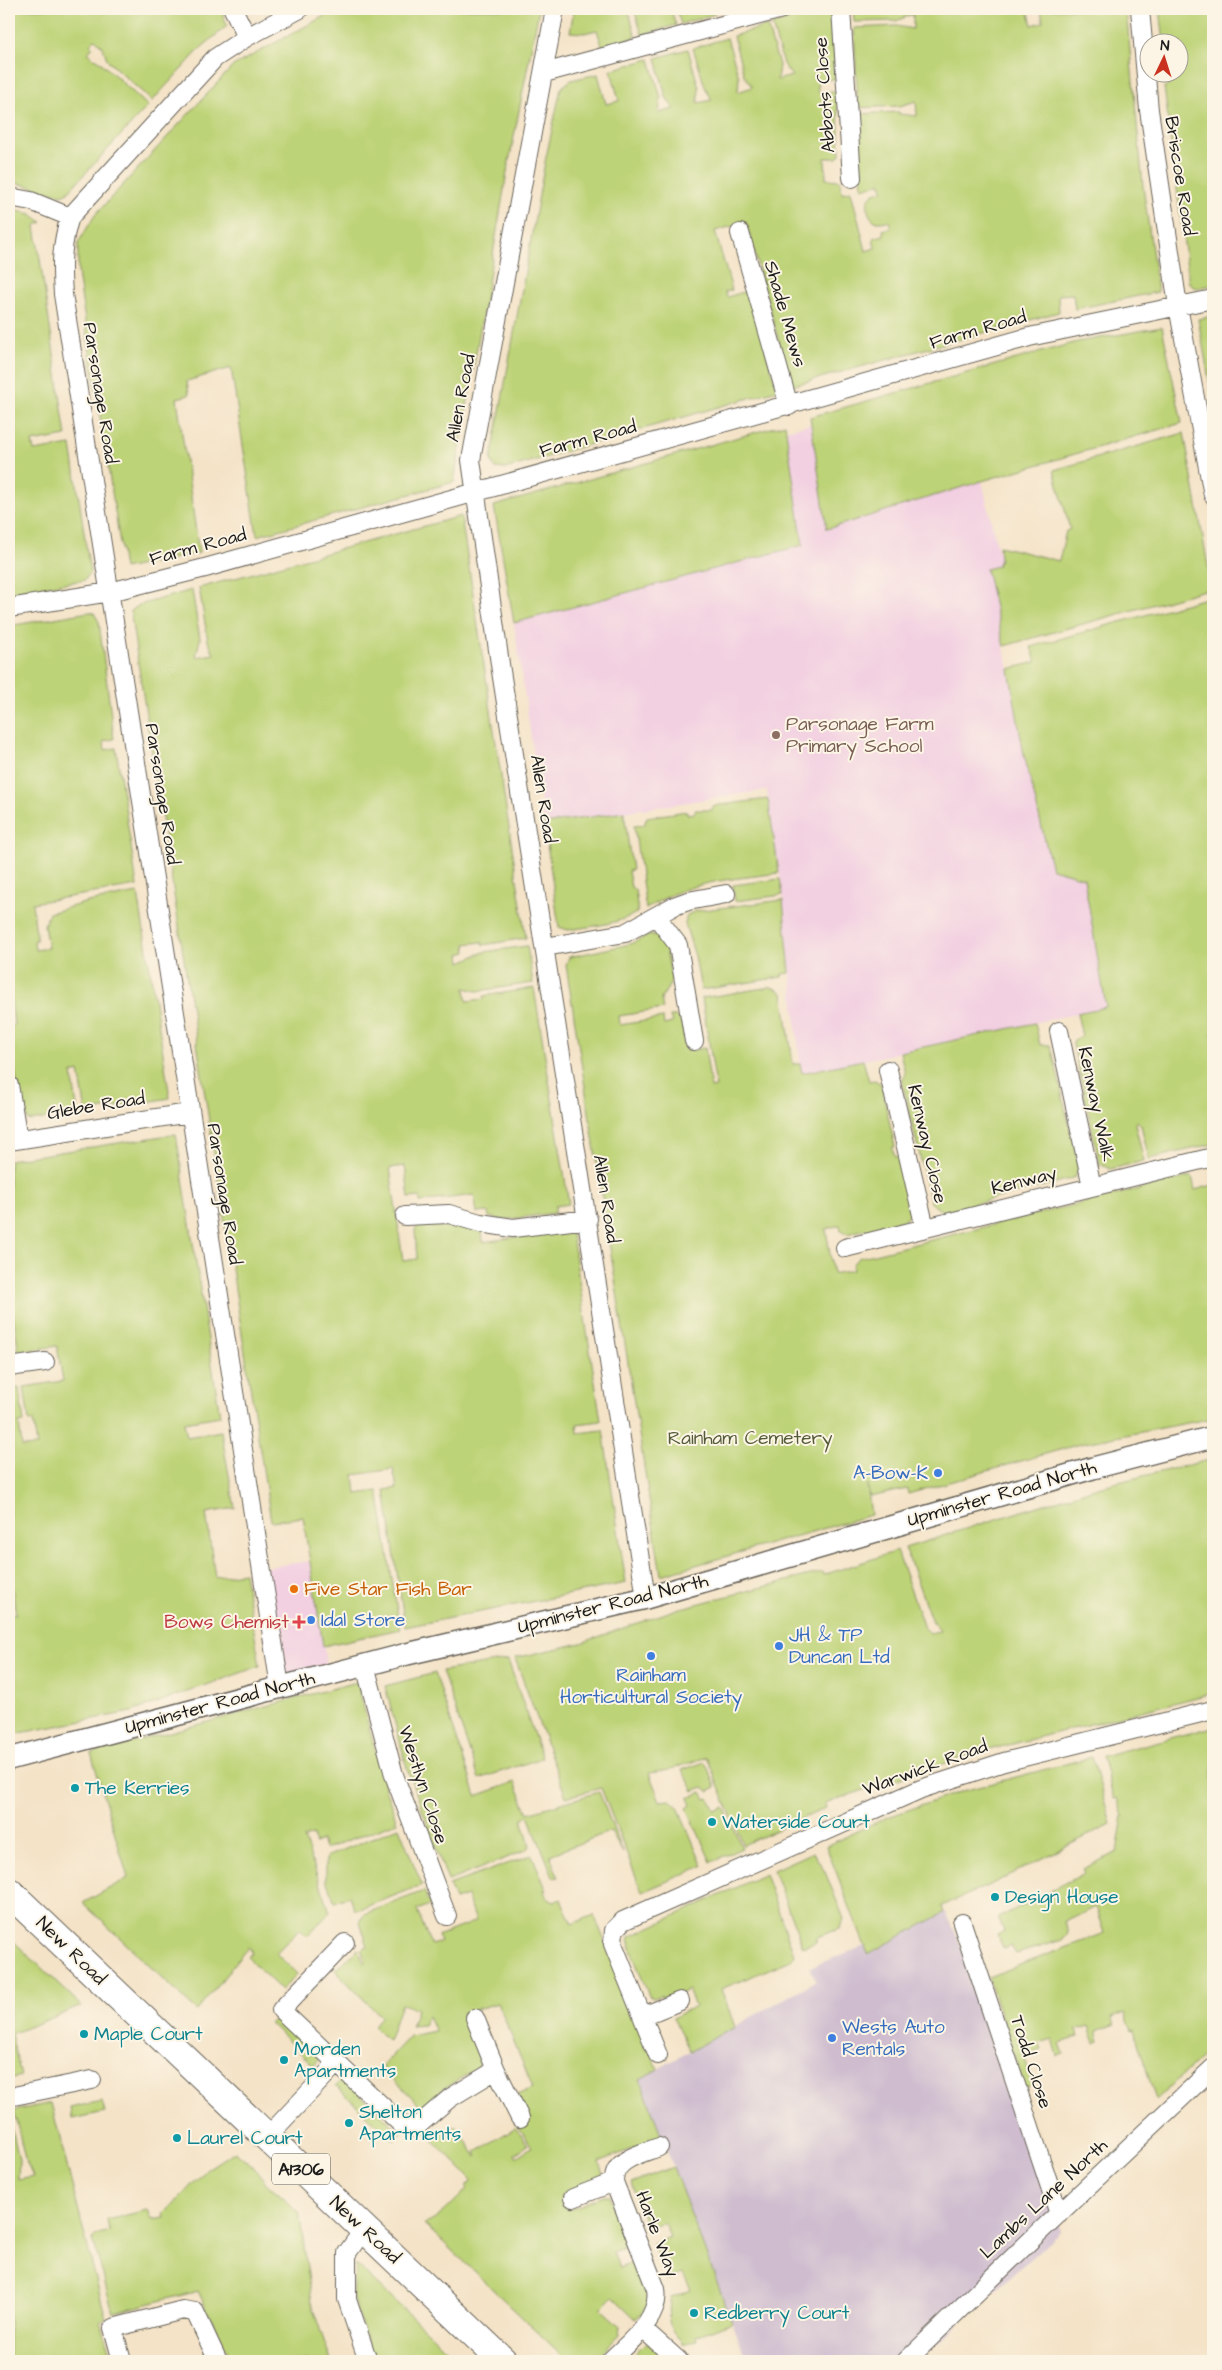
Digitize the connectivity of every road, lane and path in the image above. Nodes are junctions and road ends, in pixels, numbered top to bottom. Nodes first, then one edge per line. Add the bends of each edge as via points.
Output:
1 (233, 9) edge
2 (300, 9) edge
3 (555, 9) edge
4 (782, 9) edge
5 (841, 9) edge
6 (1140, 9) edge
7 (247, 37) junction
8 (544, 73) junction
9 (852, 178) dead end
10 (9, 197) edge
11 (70, 217) junction
12 (740, 233) dead end
13 (1213, 299) edge
14 (1178, 306) junction
15 (789, 406) junction
16 (474, 492) junction
17 (1213, 496) edge
18 (110, 592) junction
19 (9, 608) edge
20 (726, 894) dead end
21 (656, 916) junction
22 (545, 947) junction
23 (1059, 1031) dead end
24 (694, 1041) dead end
25 (888, 1070) dead end
26 (9, 1085) edge
27 (189, 1113) junction
28 (13, 1140) edge
29 (1213, 1157) edge
30 (1092, 1186) junction
31 (405, 1216) dead end
32 (588, 1219) junction
33 (925, 1228) junction
34 (845, 1248) dead end
35 (45, 1362) dead end
36 (9, 1367) edge
37 (1213, 1437) edge
38 (646, 1598) junction
39 (366, 1664) junction
40 (280, 1687) junction
41 (1213, 1710) edge
42 (9, 1759) edge
43 (9, 1892) edge
44 (447, 1916) dead end
45 (962, 1923) dead end
46 (345, 1943) dead end
47 (680, 2000) dead end
48 (642, 2016) junction
49 (475, 2018) dead end
50 (658, 2056) dead end
51 (337, 2063) junction
52 (1213, 2068) edge
53 (496, 2070) junction
54 (92, 2080) dead end
55 (9, 2097) edge
56 (520, 2118) dead end
57 (268, 2136) junction
58 (659, 2148) dead end
59 (614, 2182) junction
60 (574, 2198) dead end
61 (1059, 2214) junction
62 (364, 2229) junction
63 (642, 2328) junction
64 (122, 2361) edge
65 (218, 2361) edge
66 (368, 2361) edge
67 (504, 2361) edge
68 (610, 2361) edge
69 (679, 2361) edge
70 (906, 2361) edge

1 - 7 street
2 - 7 street, Parsonage Road
3 - 8 street, Allen Road
4 - 8 street
5 - 9 street, Abbots Close
6 - 14 street, Briscoe Road via 1148,110
7 - 11 street, Parsonage Road via 215,58
8 - 16 street, Allen Road via 471,460
10 - 11 street via 31,201
11 - 18 street, Parsonage Road via 60,256 63,294
12 - 15 street, Shade Mews
13 - 14 street, Farm Road
14 - 15 street, Farm Road via 1029,337
14 - 17 street, Briscoe Road
15 - 16 street, Farm Road
16 - 18 street, Farm Road
16 - 22 street, Allen Road
18 - 19 street, Farm Road
18 - 27 street, Parsonage Road
20 - 21 street via 688,901
21 - 22 street via 625,932
21 - 24 street via 678,945
22 - 32 street, Allen Road
23 - 30 street, Kenway Walk
25 - 33 street, Kenway Close
26 - 28 street
27 - 28 street, Glebe Road
27 - 40 street, Parsonage Road
29 - 30 street, Kenway
30 - 33 street, Kenway
31 - 32 street via 449,1214 513,1228
32 - 38 street, Allen Road
33 - 34 street, Kenway
35 - 36 street
37 - 38 street, Upminster Road North via 1084,1470
38 - 39 street, Upminster Road North
39 - 40 street, Upminster Road North
39 - 44 street, Westlyn Close via 394,1775
40 - 42 street, Upminster Road North
41 - 48 street, Warwick Road via 1004,1762 921,1789 636,1913 614,1930 613,1944
43 - 57 main road, New Road / A1306
45 - 61 street, Todd Close
46 - 51 street via 281,2010
47 - 48 street
48 - 50 street, Warwick Road
49 - 53 street
51 - 53 street via 401,2124 415,2128 450,2098
51 - 57 street
52 - 61 street, Lambs Lane North
53 - 56 street
54 - 55 street
57 - 62 main road, New Road / A1306
58 - 59 street, Harle Way via 618,2166
59 - 60 street, Harle Way
59 - 63 street, Harle Way via 658,2299 656,2309
61 - 70 street, Lambs Lane North
62 - 66 street via 347,2253 347,2299
62 - 67 main road, New Road / A1306
63 - 68 street, Harle Way
63 - 69 street
64 - 65 street via 113,2328 183,2310 195,2312

